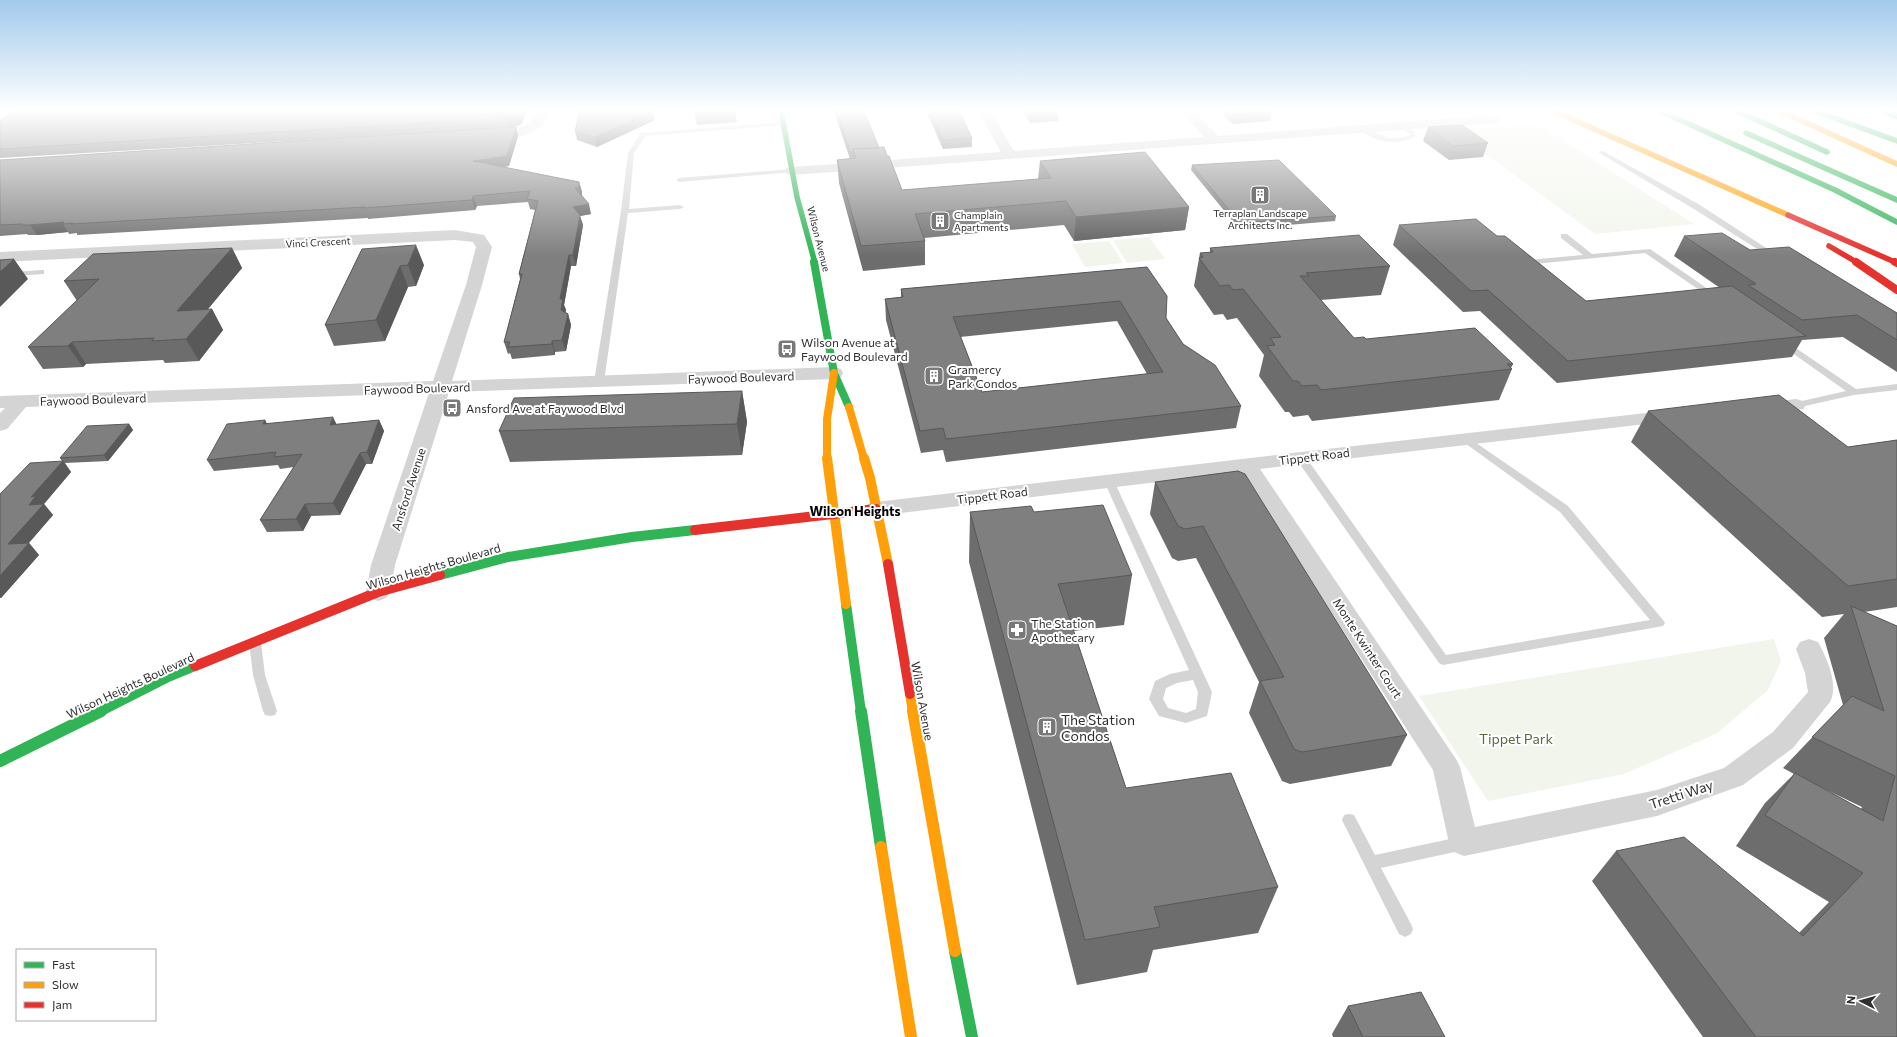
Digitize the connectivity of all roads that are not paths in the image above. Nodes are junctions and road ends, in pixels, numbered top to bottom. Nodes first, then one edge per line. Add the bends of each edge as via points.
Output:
1 (630, 159) edge
2 (790, 159) edge
3 (961, 159) edge
4 (1615, 159) edge
5 (1664, 159) edge
6 (1767, 159) edge
7 (1805, 159) edge
8 (1887, 159) edge
9 (1897, 164) edge
10 (792, 171) junction
11 (679, 180) dead end
12 (1713, 181) junction
13 (1897, 200) edge
14 (680, 207) dead end
15 (625, 211) junction
16 (1897, 222) edge
17 (1564, 236) dead end
18 (1590, 256) junction
19 (0, 257) edge
20 (1784, 261) edge
21 (1897, 263) edge
22 (1540, 271) edge
23 (41, 272) dead end
24 (0, 274) edge
25 (1704, 289) junction
26 (1897, 290) edge
27 (1689, 291) edge
28 (1724, 303) edge
29 (1776, 338) edge
30 (834, 373) junction
31 (598, 382) junction
32 (441, 388) junction
33 (1897, 388) edge
34 (1854, 392) junction
35 (0, 402) edge
36 (20, 402) junction
37 (1796, 405) joint
38 (1742, 410) edge
39 (1691, 414) edge
40 (0, 426) edge
41 (1466, 439) junction
42 (1301, 458) junction
43 (1247, 465) junction
44 (1109, 481) junction
45 (876, 509) junction
46 (832, 513) junction
47 (378, 592) junction
48 (255, 642) junction
49 (1809, 649) dead end
50 (1197, 674) dead end
51 (270, 712) dead end
52 (0, 761) edge
53 (1349, 820) dead end
54 (1464, 843) junction
55 (1372, 863) junction
56 (1405, 929) dead end
57 (911, 1037) edge
58 (972, 1037) edge

1 - 15 lane
2 - 10 main road, Wilson Avenue
3 - 10 street
4 - 20 lane
5 - 12 main road
6 - 16 main road
7 - 13 main road
8 - 9 main road
10 - 11 lane
10 - 30 main road, Wilson Avenue via 813,254
12 - 21 main road
12 - 26 main road via 1819,240
14 - 15 lane
15 - 31 lane
17 - 18 lane
18 - 22 lane via 1528,262
18 - 25 lane via 1648,251
19 - 32 street, Vinci Crescent via 447,236 479,238 484,247
23 - 24 lane
25 - 27 lane
25 - 28 lane
29 - 34 lane
30 - 31 street, Faywood Boulevard
30 - 45 main road, Wilson Avenue via 853,415
30 - 46 main road, Wilson Avenue via 827,420
31 - 32 street, Faywood Boulevard
32 - 36 street, Faywood Boulevard
32 - 47 street, Ansford Avenue via 383,565
33 - 34 lane
34 - 37 lane
35 - 36 street, Faywood Boulevard
36 - 40 street
37 - 38 street
39 - 41 street, Tippett Road
41 - 42 street, Tippett Road
41 - 42 lane via 1564,508 1659,623 1443,660
42 - 43 street, Tippett Road
43 - 44 street, Tippett Road
43 - 54 street, Monte Kwinter Court via 1446,767
44 - 45 street, Tippett Road
44 - 50 lane
45 - 46 main road, Tippett Road
45 - 58 main road, Wilson Avenue
46 - 47 main road, Wilson Heights Boulevard via 632,537 508,557
46 - 57 main road, Wilson Avenue via 871,787
47 - 48 main road, Wilson Heights Boulevard
48 - 51 lane via 259,675
48 - 52 main road, Wilson Heights Boulevard via 166,678
49 - 54 street, Tretti Way via 1818,673 1821,695 1783,740 1733,777 1658,803
53 - 55 lane
54 - 55 lane
55 - 56 lane

